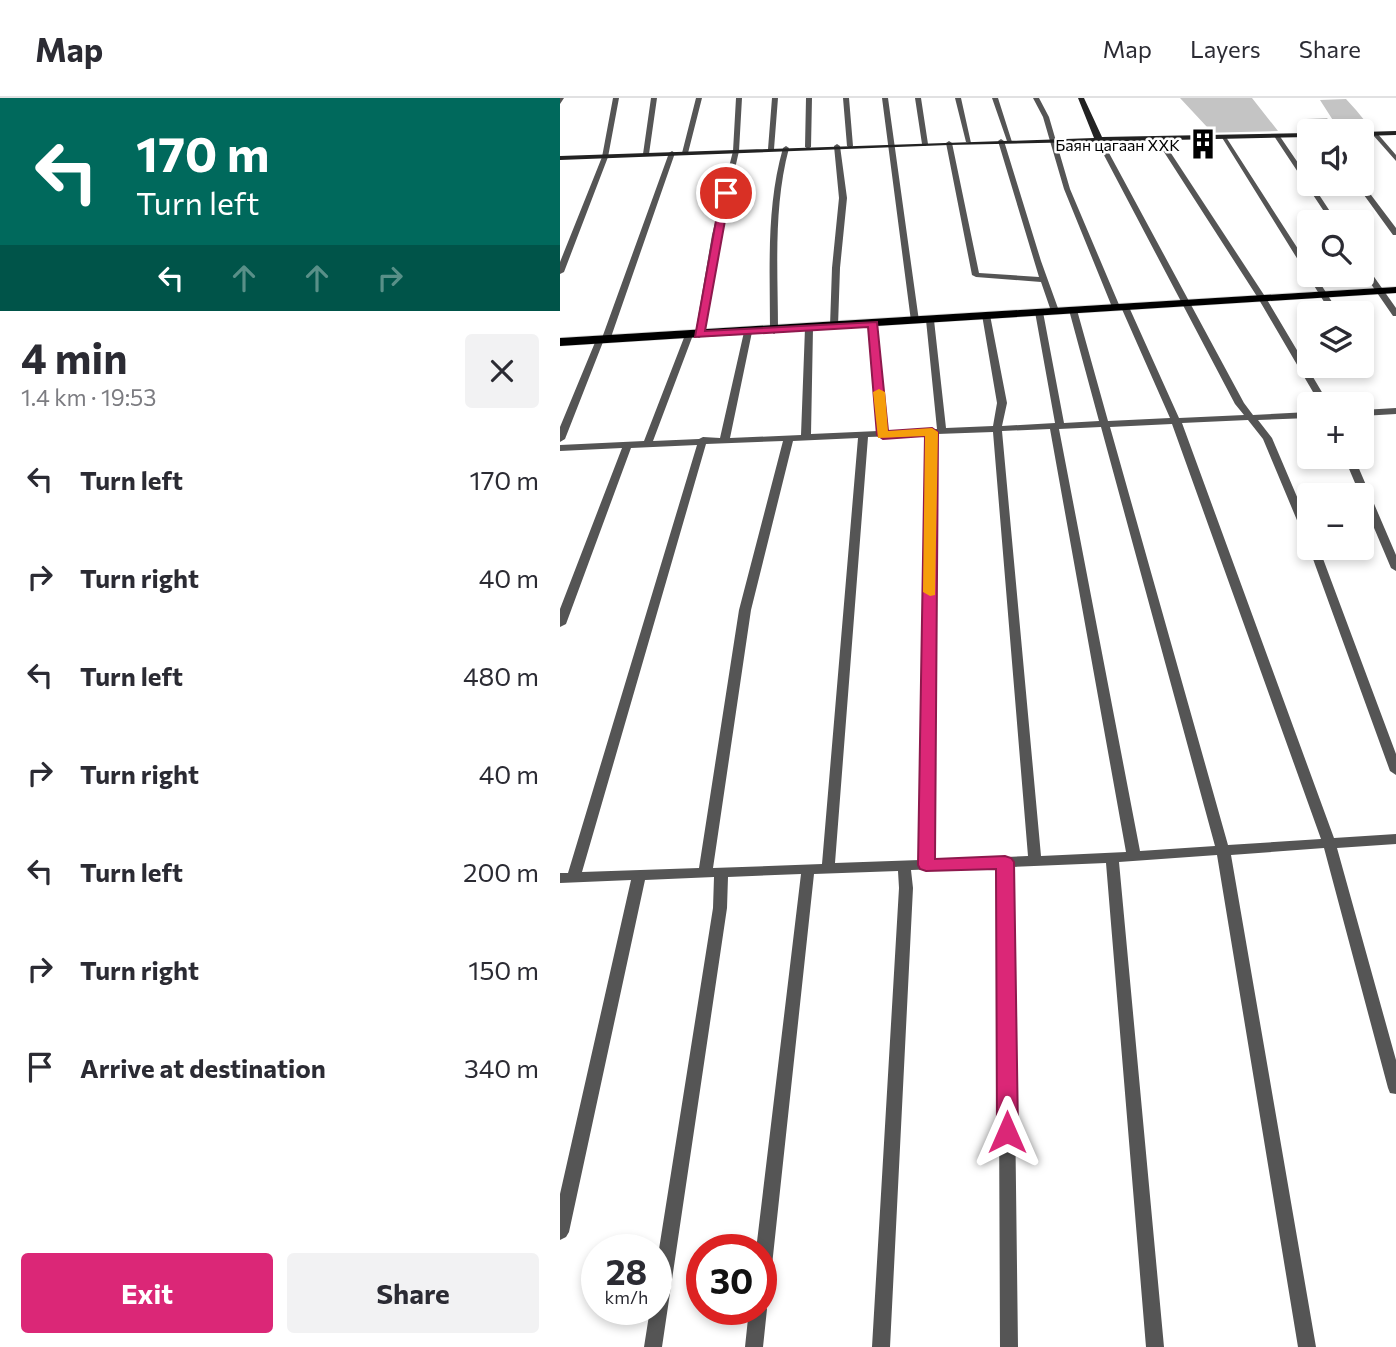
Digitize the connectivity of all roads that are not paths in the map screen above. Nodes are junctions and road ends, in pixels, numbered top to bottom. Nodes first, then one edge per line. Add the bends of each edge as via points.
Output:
1 (616, 98) edge
2 (654, 98) edge
3 (699, 98) edge
4 (739, 98) edge
5 (775, 98) edge
6 (809, 98) edge
7 (846, 98) edge
8 (885, 98) edge
9 (918, 98) edge
10 (958, 98) edge
11 (995, 98) edge
12 (1036, 98) edge
13 (1081, 98) edge
14 (1396, 133) edge
15 (1375, 134) joint
16 (1297, 135) edge
17 (1277, 136) junction
18 (1223, 137) junction
19 (1158, 138) junction
20 (1054, 140) junction
21 (1100, 140) junction
22 (1001, 141) junction
23 (1010, 141) junction
24 (970, 142) junction
25 (949, 143) junction
26 (925, 144) junction
27 (891, 145) junction
28 (837, 146) junction
29 (849, 146) junction
30 (808, 147) junction
31 (786, 148) junction
32 (771, 149) junction
33 (736, 150) junction
34 (672, 153) junction
35 (685, 153) junction
36 (646, 154) junction
37 (605, 156) junction
38 (560, 158) edge
39 (1396, 159) edge
40 (1368, 196) edge
41 (1326, 210) edge
42 (1396, 233) edge
43 (560, 272) edge
44 (1044, 280) junction
45 (1374, 285) edge
46 (1396, 290) edge
47 (1378, 291) junction
48 (1321, 295) junction
49 (1262, 298) junction
50 (1326, 301) edge
51 (1184, 302) junction
52 (1120, 307) junction
53 (1073, 310) junction
54 (1055, 311) junction
55 (1039, 312) junction
56 (1396, 314) edge
57 (986, 315) junction
58 (930, 320) junction
59 (915, 321) junction
60 (873, 324) junction
61 (834, 326) junction
62 (809, 328) junction
63 (774, 331) junction
64 (748, 332) junction
65 (694, 335) junction
66 (603, 340) junction
67 (560, 342) edge
68 (1318, 392) edge
69 (1396, 411) edge
70 (1374, 412) edge
71 (1297, 416) edge
72 (1254, 418) junction
73 (1176, 421) junction
74 (1104, 424) junction
75 (1057, 426) junction
76 (998, 429) junction
77 (937, 431) junction
78 (883, 435) junction
79 (863, 436) junction
80 (789, 437) junction
81 (806, 437) junction
82 (560, 439) edge
83 (725, 439) junction
84 (703, 440) junction
85 (628, 444) junction
86 (647, 445) junction
87 (560, 448) edge
88 (1354, 469) edge
89 (1297, 509) edge
90 (1318, 560) edge
91 (1396, 568) edge
92 (560, 624) edge
93 (1396, 771) edge
94 (1396, 839) edge
95 (1329, 843) junction
96 (1223, 850) junction
97 (1133, 856) junction
98 (1112, 858) junction
99 (1035, 861) junction
100 (1005, 862) junction
101 (926, 865) junction
102 (904, 866) junction
103 (808, 869) junction
104 (828, 869) junction
105 (713, 873) junction
106 (639, 875) junction
107 (566, 878) edge
108 (1396, 1088) edge
109 (560, 1232) edge
110 (767, 1234) edge
111 (756, 1325) edge
112 (653, 1347) edge
113 (754, 1347) edge
114 (881, 1347) edge
115 (1009, 1347) edge
116 (1155, 1347) edge
117 (1307, 1347) edge

1 - 37 street
2 - 36 street
3 - 35 street
4 - 33 street
5 - 32 street
6 - 30 street
7 - 29 street
8 - 27 street
9 - 26 street
10 - 24 street
11 - 23 street
12 - 20 street
13 - 21 main road
14 - 15 main road
15 - 39 street
16 - 17 main road
17 - 18 main road
17 - 41 street
18 - 19 main road
18 - 48 street
19 - 21 main road
19 - 49 street
20 - 21 main road
20 - 23 main road
20 - 52 street via 1067,189
21 - 51 street
22 - 23 main road
22 - 24 main road
22 - 44 street
24 - 25 main road
25 - 26 main road
25 - 44 street via 976,275
26 - 27 main road
27 - 29 main road
27 - 59 street
28 - 29 main road
28 - 30 main road
28 - 61 street via 843,198
30 - 31 main road
31 - 32 main road
31 - 63 street via 780,166 774,253
32 - 33 main road
33 - 35 main road
33 - 65 street
34 - 35 main road
34 - 36 main road
34 - 66 street
36 - 37 main road
37 - 38 main road
37 - 43 street
40 - 42 street
44 - 54 street
45 - 47 street
46 - 47 main road
47 - 48 main road
47 - 56 street
48 - 49 main road
48 - 50 street
49 - 51 main road
49 - 68 street
51 - 52 main road
51 - 72 street via 1240,404
52 - 53 main road
52 - 73 street
53 - 54 main road
53 - 74 street
54 - 55 main road
55 - 57 main road
55 - 75 street
57 - 58 main road
57 - 76 street via 1002,403
58 - 59 main road
58 - 77 street
59 - 60 main road
60 - 61 main road
60 - 78 street
61 - 62 main road
62 - 63 main road
62 - 81 street
63 - 64 main road
64 - 65 main road
64 - 83 street
65 - 66 main road
65 - 86 street
66 - 67 main road
66 - 82 street
69 - 70 street
71 - 72 street
72 - 73 street
72 - 89 street
73 - 74 street
73 - 95 street
74 - 75 street
74 - 96 street
75 - 76 street
75 - 97 street
76 - 77 street
76 - 99 street
77 - 78 street
77 - 101 street
78 - 79 street
79 - 81 street
79 - 104 street
80 - 81 street
80 - 83 street
80 - 105 street via 745,610
83 - 84 street
84 - 86 street
84 - 107 street
85 - 86 street
85 - 87 street
85 - 92 street
88 - 91 street
90 - 93 street
94 - 95 street
95 - 96 street
95 - 108 street
96 - 97 street
96 - 117 street
97 - 98 street
98 - 99 street
98 - 116 street
99 - 100 street
100 - 101 street
100 - 115 street
101 - 102 street
102 - 104 street
102 - 114 street
103 - 104 street
103 - 105 street
103 - 110 street
105 - 106 street
105 - 112 street via 720,908
106 - 107 street
106 - 109 street
111 - 113 street

